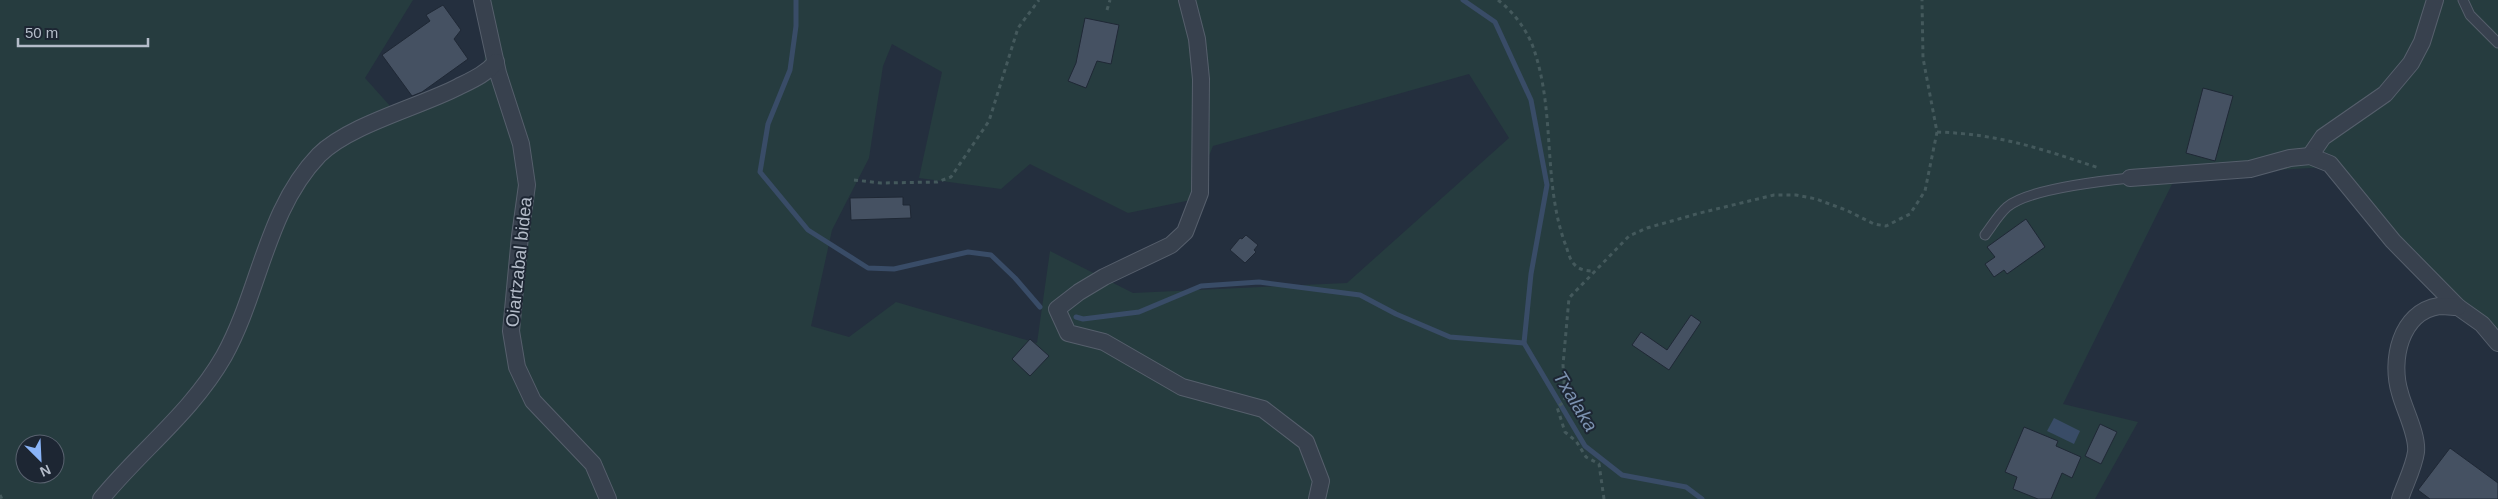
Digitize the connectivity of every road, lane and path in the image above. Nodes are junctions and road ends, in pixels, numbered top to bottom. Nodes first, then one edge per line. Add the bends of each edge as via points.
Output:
1 (482, 0) edge
2 (1039, 0) edge
3 (1110, 0) edge
4 (1187, 0) edge
5 (1498, 0) edge
6 (1922, 0) edge
7 (2435, 0) edge
8 (2463, 0) edge
9 (1107, 10) dead end
10 (2498, 43) edge
11 (496, 62) junction
12 (1937, 132) junction
13 (2310, 156) junction
14 (2102, 169) dead end
15 (2130, 178) joint
16 (854, 180) dead end
17 (1985, 234) dead end
18 (1595, 272) junction
19 (2458, 307) junction
20 (2498, 343) edge
21 (0, 495) edge
22 (2, 499) edge
23 (100, 499) edge
24 (608, 499) edge
25 (1317, 499) edge
26 (1604, 499) edge
27 (2400, 499) edge

1 - 11 street, Oiartzabal bidea
2 - 16 path via 1018,28 989,121 951,177 937,182 881,184
3 - 9 path
4 - 25 street via 1197,39 1201,79 1200,193 1185,232 1171,245 1079,292 1057,310 1068,333 1104,342 1182,387 1262,409 1306,442 1320,481
5 - 18 path via 1523,27 1536,55 1544,98 1555,212 1562,235 1573,264
6 - 12 path via 1923,58
7 - 13 street via 2422,42 2411,63 2385,94 2323,137
8 - 10 lane via 2470,15
11 - 23 street via 475,79 362,128 319,155 290,195 277,222 223,357 188,407
11 - 24 street, Oiartzabal bidea via 521,144 527,185 511,331 518,367 533,400 592,464
12 - 14 path via 1975,134 2027,144
12 - 18 path via 1925,191 1910,214 1886,226 1816,199 1774,195 1700,212 1635,233 1620,243
13 - 15 street via 2250,169
13 - 19 street via 2330,164 2393,241
15 - 17 lane via 2098,181 2028,196 2007,207
18 - 26 path via 1569,298 1563,365 1565,396 1557,407 1565,432 1576,441 1586,457 1599,464
19 - 20 street via 2482,324
19 - 27 street via 2438,306 2418,316 2401,336 2397,359 2399,391 2416,451
21 - 22 path

